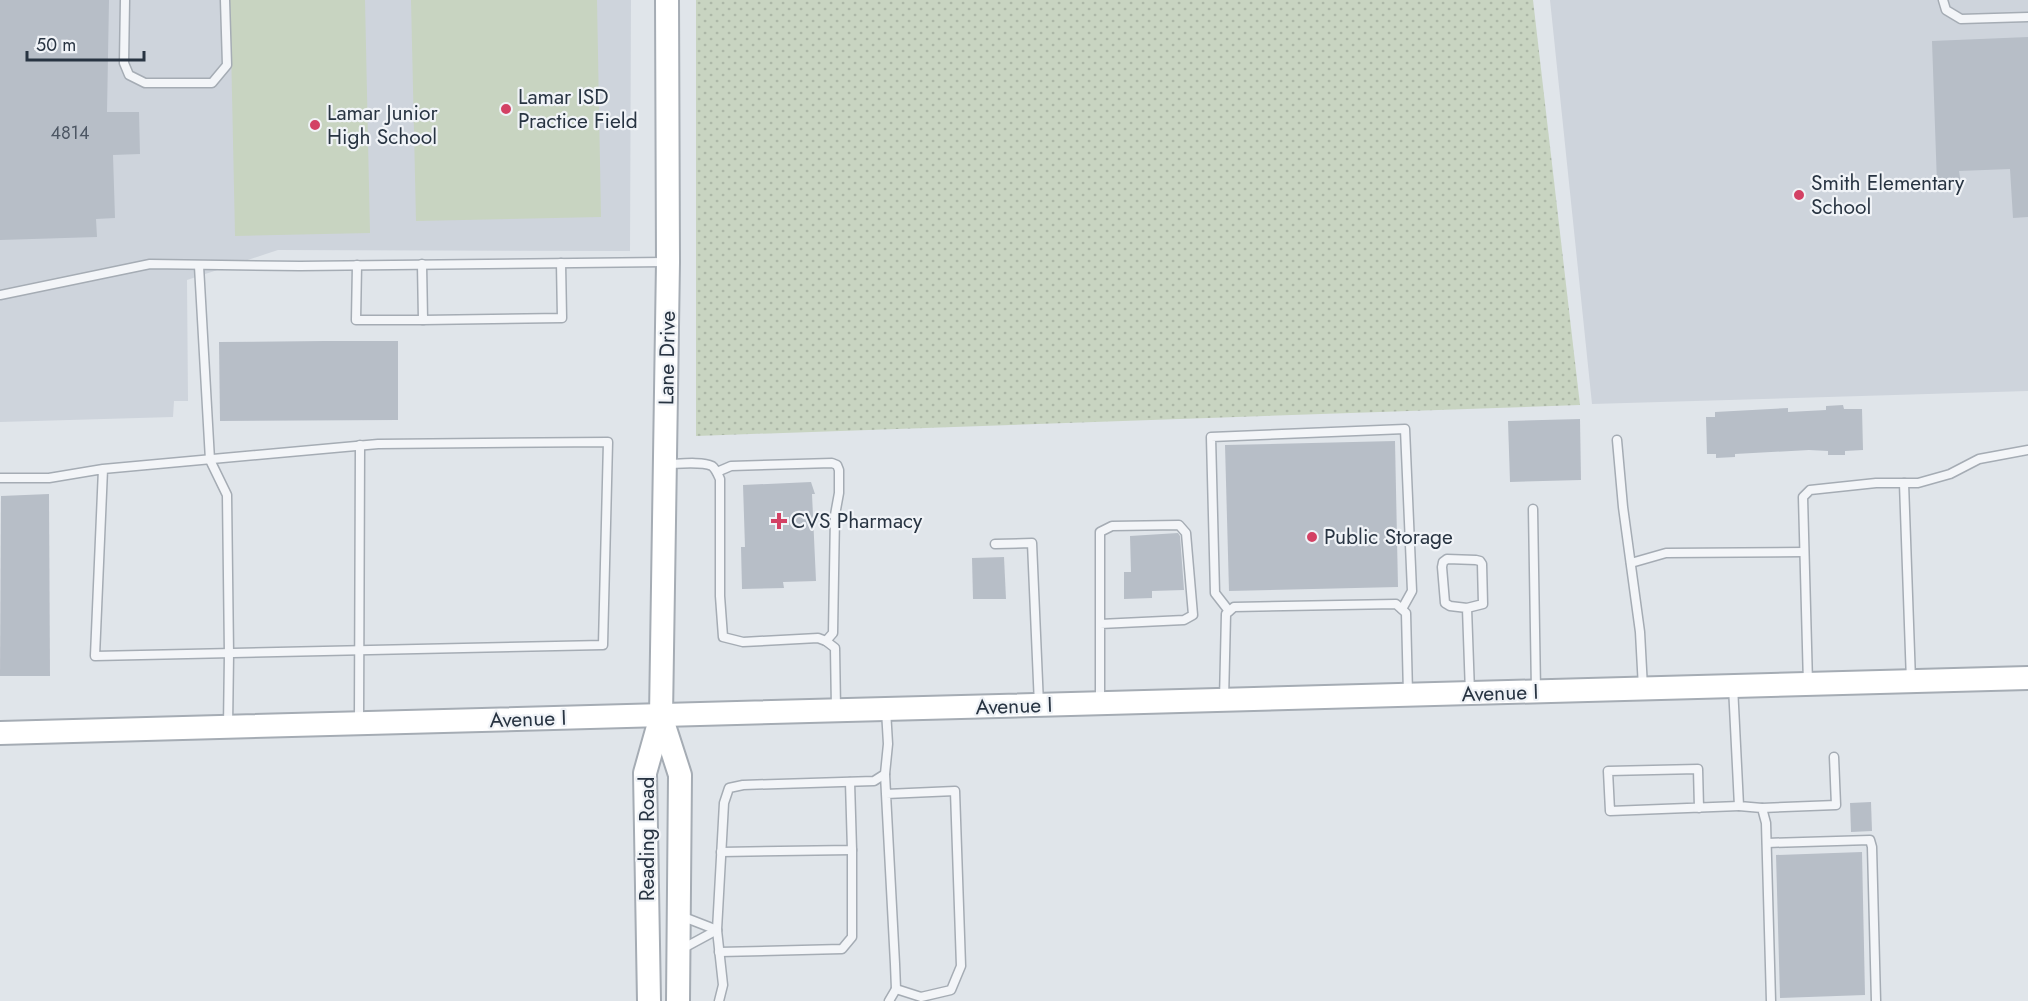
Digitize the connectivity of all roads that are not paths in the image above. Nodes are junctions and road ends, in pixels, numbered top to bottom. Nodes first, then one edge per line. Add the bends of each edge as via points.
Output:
1 (125, 0) edge
2 (225, 0) edge
3 (667, 0) edge
4 (1943, 0) edge
5 (2028, 16) edge
6 (668, 262) junction
7 (561, 263) junction
8 (422, 264) junction
9 (357, 265) junction
10 (199, 266) junction
11 (0, 295) edge
12 (423, 320) junction
13 (1617, 440) dead end
14 (360, 445) junction
15 (2028, 450) edge
16 (210, 460) junction
17 (665, 464) junction
18 (103, 469) junction
19 (717, 472) junction
20 (0, 478) edge
21 (1904, 483) junction
22 (1533, 509) dead end
23 (995, 544) dead end
24 (1804, 552) junction
25 (1631, 563) junction
26 (1467, 608) junction
27 (1402, 609) junction
28 (1229, 611) junction
29 (1100, 624) junction
30 (826, 641) junction
31 (359, 652) junction
32 (230, 654) junction
33 (2028, 678) edge
34 (1911, 681) junction
35 (1808, 684) junction
36 (1733, 686) junction
37 (1643, 688) junction
38 (1536, 692) junction
39 (1470, 693) junction
40 (1408, 695) junction
41 (1224, 700) junction
42 (1100, 704) junction
43 (1039, 705) junction
44 (886, 710) junction
45 (836, 711) junction
46 (661, 716) junction
47 (359, 724) junction
48 (228, 727) junction
49 (0, 733) edge
50 (1834, 757) dead end
51 (885, 774) junction
52 (850, 782) junction
53 (886, 794) junction
54 (1739, 806) junction
55 (1699, 808) junction
56 (1762, 808) junction
57 (1767, 843) junction
58 (852, 849) junction
59 (721, 852) junction
60 (679, 915) junction
61 (717, 930) junction
62 (678, 951) junction
63 (719, 952) junction
64 (896, 989) junction
65 (649, 1001) edge
66 (678, 1001) edge
67 (719, 1001) edge
68 (889, 1001) edge
69 (1771, 1001) edge
70 (1876, 1001) edge

1 - 2 lane via 124,63 129,75 145,83 212,82 221,74 227,65
3 - 6 main road, Lane Drive
4 - 5 lane via 1946,10 1961,19
6 - 7 lane
6 - 17 main road, Lane Drive
7 - 8 lane
7 - 12 lane via 562,318
8 - 9 lane
8 - 12 lane
9 - 10 lane
9 - 12 lane via 356,320
10 - 11 lane via 150,264
10 - 16 lane
13 - 25 lane
14 - 16 lane
14 - 31 lane
14 - 31 lane via 608,442 603,645
15 - 21 lane via 1979,459 1950,474
16 - 18 lane
16 - 32 lane via 226,495
17 - 19 lane via 703,464
17 - 46 main road, Lane Drive
18 - 20 lane via 50,478
18 - 32 lane via 95,656
19 - 30 lane via 723,637 742,642 818,638
19 - 30 lane via 731,466 837,465 840,494 835,515 833,633
21 - 24 lane via 1810,490 1803,496
21 - 34 lane
22 - 38 lane
23 - 43 lane via 1032,543
24 - 25 lane via 1666,553
24 - 35 lane
25 - 37 lane
26 - 26 lane via 1445,603 1442,567 1447,559 1476,560 1482,564 1483,604
26 - 39 lane
27 - 28 lane via 1396,604 1234,607
27 - 28 lane via 1412,591 1405,429 1211,437 1215,593
27 - 40 lane via 1406,613
28 - 41 lane
29 - 29 lane via 1100,532 1112,526 1179,525 1186,533 1193,615 1184,620
29 - 42 lane
30 - 45 lane via 834,648
31 - 32 lane
31 - 47 lane
32 - 48 lane
33 - 34 main road, Avenue I
34 - 35 main road, Avenue I
35 - 36 main road, Avenue I
36 - 37 main road, Avenue I
36 - 54 lane
37 - 38 main road, Avenue I
38 - 39 main road, Avenue I
39 - 40 main road, Avenue I
40 - 41 main road, Avenue I
41 - 42 main road, Avenue I
42 - 43 main road, Avenue I
43 - 44 main road, Avenue I
44 - 45 main road, Avenue I
44 - 51 lane
45 - 46 main road, Avenue I
46 - 47 main road, Avenue I
46 - 60 main road, Reading Road via 680,775
46 - 65 main road, Reading Road via 645,773
47 - 48 main road, Avenue I
48 - 49 main road, Avenue I
50 - 56 lane via 1836,805
51 - 52 lane via 874,781
51 - 53 lane
52 - 58 lane
52 - 59 lane via 729,788 724,803
53 - 64 lane
53 - 64 lane via 955,791 961,966 951,990 921,997
54 - 55 lane
54 - 56 lane
55 - 55 lane via 1610,810 1608,771 1698,769
56 - 57 lane
57 - 69 lane
57 - 70 lane via 1870,840
58 - 59 lane
58 - 63 lane via 852,937 842,949
59 - 61 lane
60 - 61 lane
60 - 62 main road, Reading Road
61 - 62 lane
61 - 63 lane
62 - 66 main road, Reading Road
63 - 67 lane via 723,986
64 - 68 lane

